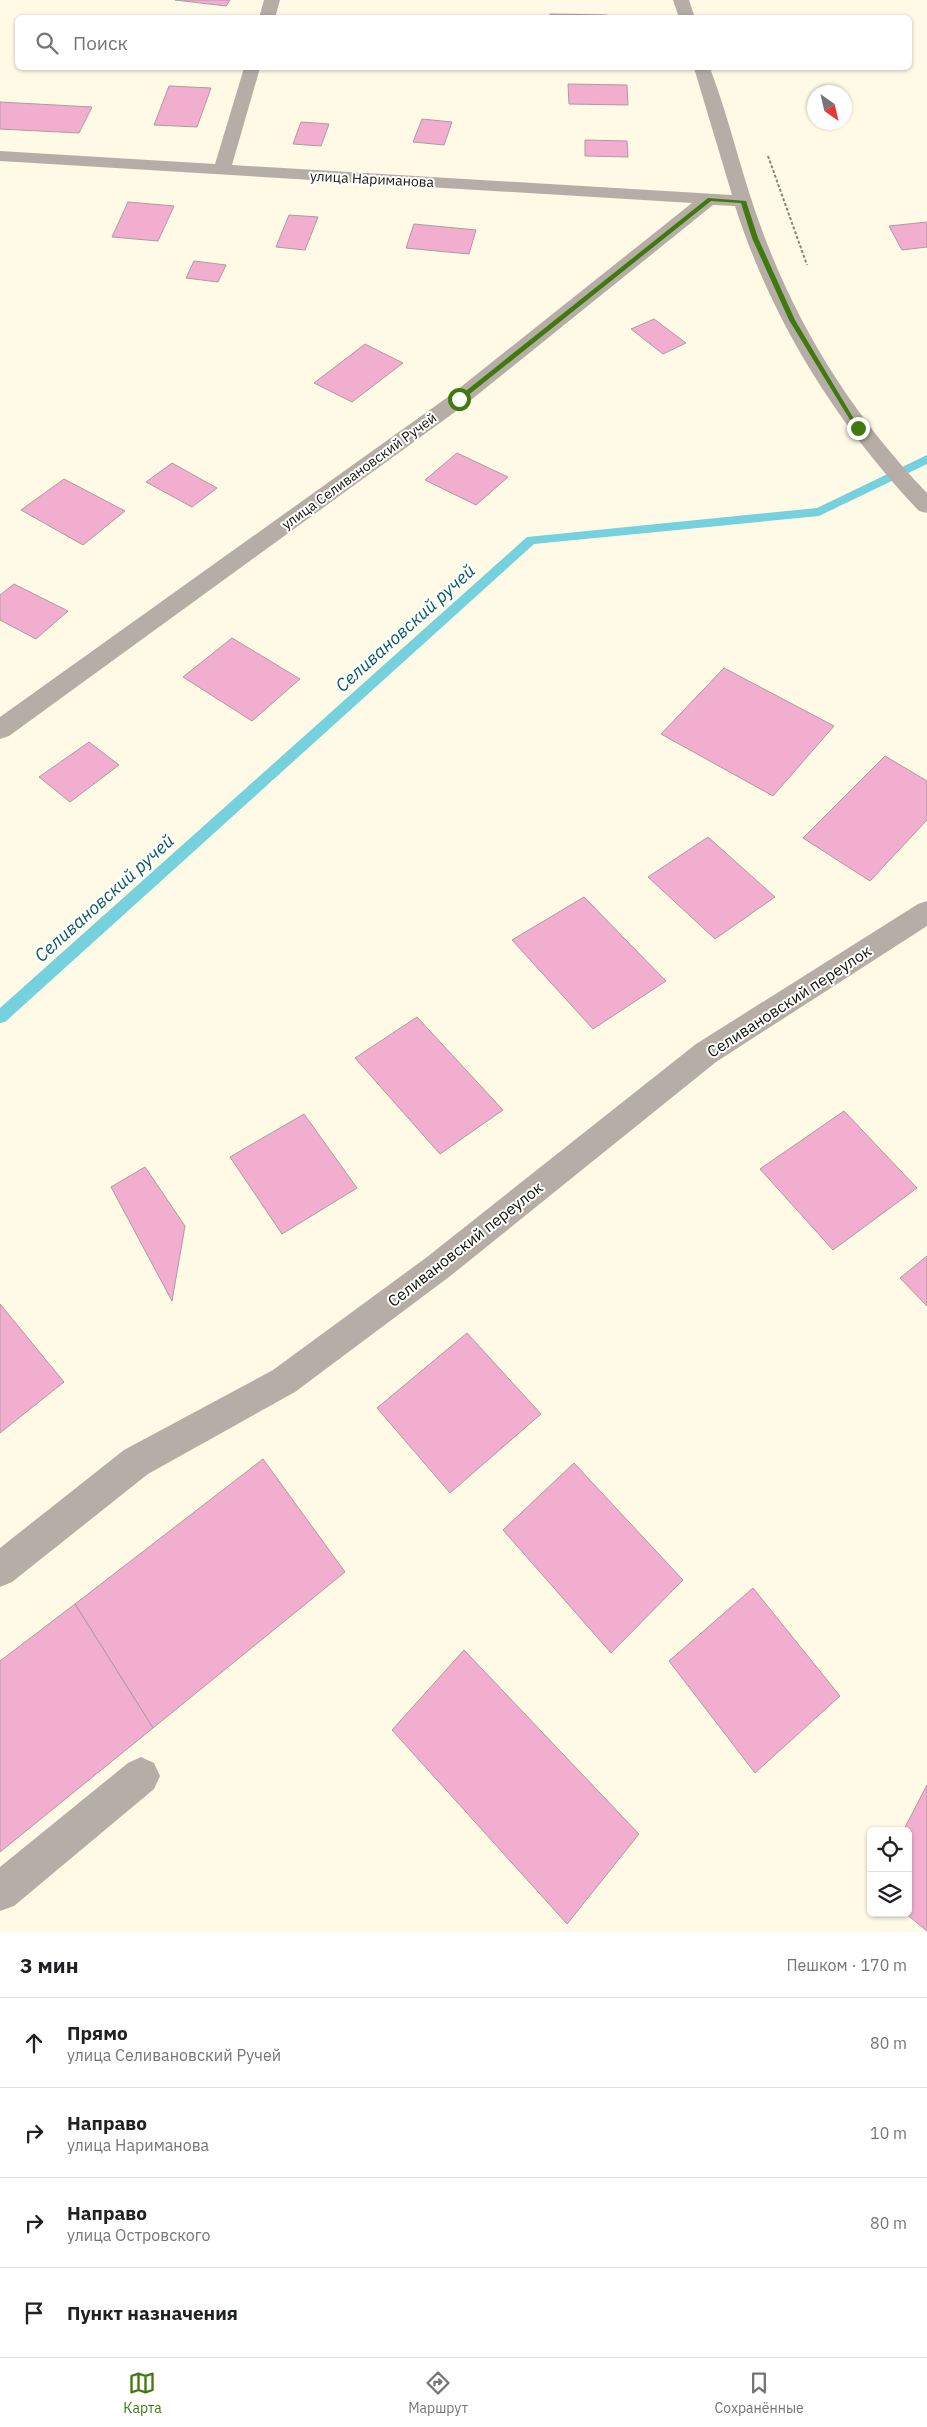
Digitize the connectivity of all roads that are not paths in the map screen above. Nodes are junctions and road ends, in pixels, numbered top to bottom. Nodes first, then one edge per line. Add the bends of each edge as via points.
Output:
1 (272, 0) edge
2 (681, 0) edge
3 (268, 15) edge
4 (686, 15) edge
5 (251, 70) edge
6 (703, 70) edge
7 (0, 156) edge
8 (222, 170) junction
9 (710, 199) junction
10 (743, 201) junction
11 (927, 506) edge
12 (0, 730) edge
13 (927, 912) edge
14 (0, 1570) edge
15 (141, 1776) dead end
16 (0, 1892) edge

1 - 3 street
2 - 4 street
5 - 8 street
6 - 10 street
7 - 8 street, улица Нариманова
8 - 9 street, улица Нариманова
9 - 10 street, улица Нариманова
9 - 12 street, улица Селивановский Ручей via 459,399
10 - 11 street via 755,238 792,320 825,376 858,428 896,475
13 - 14 street, Селивановский переулок via 706,1054 438,1267 284,1381 136,1462
15 - 16 street

